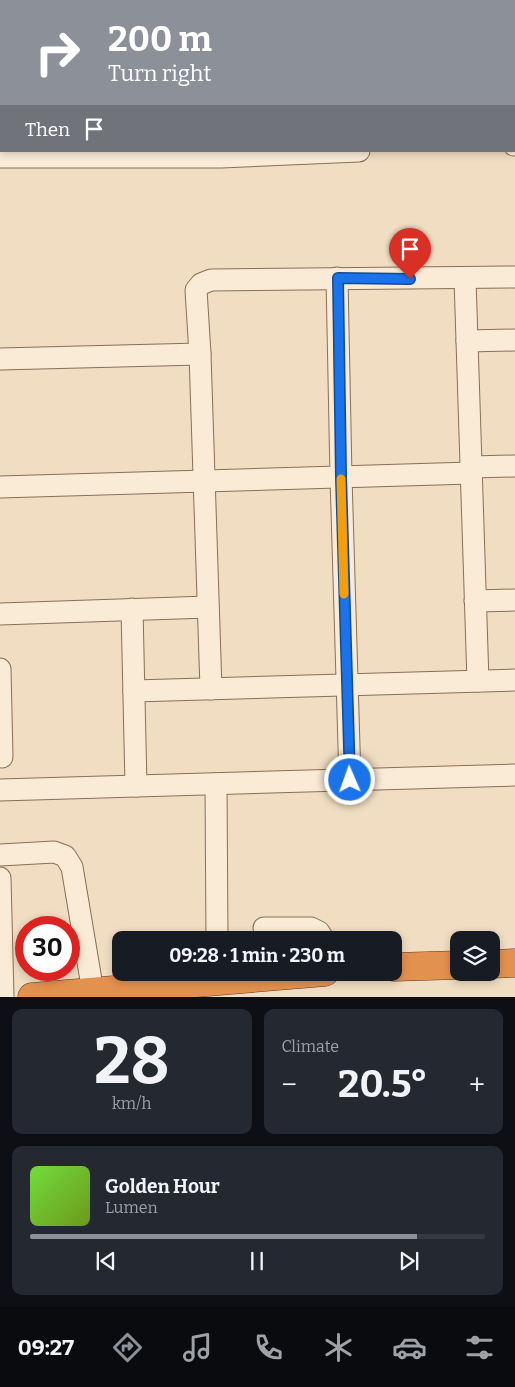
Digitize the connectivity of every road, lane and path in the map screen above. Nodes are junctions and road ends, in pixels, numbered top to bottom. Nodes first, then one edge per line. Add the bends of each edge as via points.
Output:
1 (78, 152) edge
2 (313, 152) edge
3 (221, 154) edge
4 (338, 278) junction
5 (515, 278) edge
6 (465, 279) junction
7 (515, 340) edge
8 (467, 342) junction
9 (200, 354) junction
10 (0, 359) edge
11 (515, 466) edge
12 (471, 470) junction
13 (341, 477) junction
14 (204, 481) junction
15 (0, 487) edge
16 (515, 600) edge
17 (476, 602) junction
18 (208, 607) junction
19 (132, 609) junction
20 (0, 614) edge
21 (0, 669) edge
22 (515, 680) edge
23 (478, 681) junction
24 (348, 685) junction
25 (211, 689) junction
26 (134, 691) junction
27 (2, 757) dead end
28 (515, 775) edge
29 (350, 780) junction
30 (216, 784) junction
31 (136, 786) junction
32 (0, 790) edge
33 (0, 855) edge
34 (0, 878) edge
35 (264, 928) dead end
36 (217, 931) edge
37 (318, 931) edge
38 (515, 963) edge
39 (500, 964) edge
40 (450, 965) edge
41 (402, 967) edge
42 (244, 981) edge
43 (217, 984) edge
44 (93, 992) junction
45 (3, 997) edge
46 (32, 997) edge

1 - 3 street
2 - 3 street
4 - 6 street
4 - 9 street via 211,280 201,284 196,290
4 - 13 street
5 - 6 street
6 - 8 street
7 - 8 street
8 - 12 street
9 - 10 street
9 - 14 street
11 - 12 street
12 - 13 street
12 - 17 street
13 - 14 street
13 - 24 street
14 - 15 street
14 - 18 street
16 - 17 street
17 - 23 street
18 - 19 street
18 - 25 street
19 - 20 street
19 - 26 street
21 - 27 street
22 - 23 street
23 - 24 street
24 - 25 street
24 - 29 street
25 - 26 street
26 - 31 street
28 - 29 street
29 - 30 street
30 - 31 street
30 - 36 street
31 - 32 street
33 - 44 street via 54,852 65,856 72,867
34 - 45 street
35 - 37 street via 312,928
38 - 39 highway
40 - 41 highway
42 - 43 highway
43 - 44 highway
44 - 46 highway

